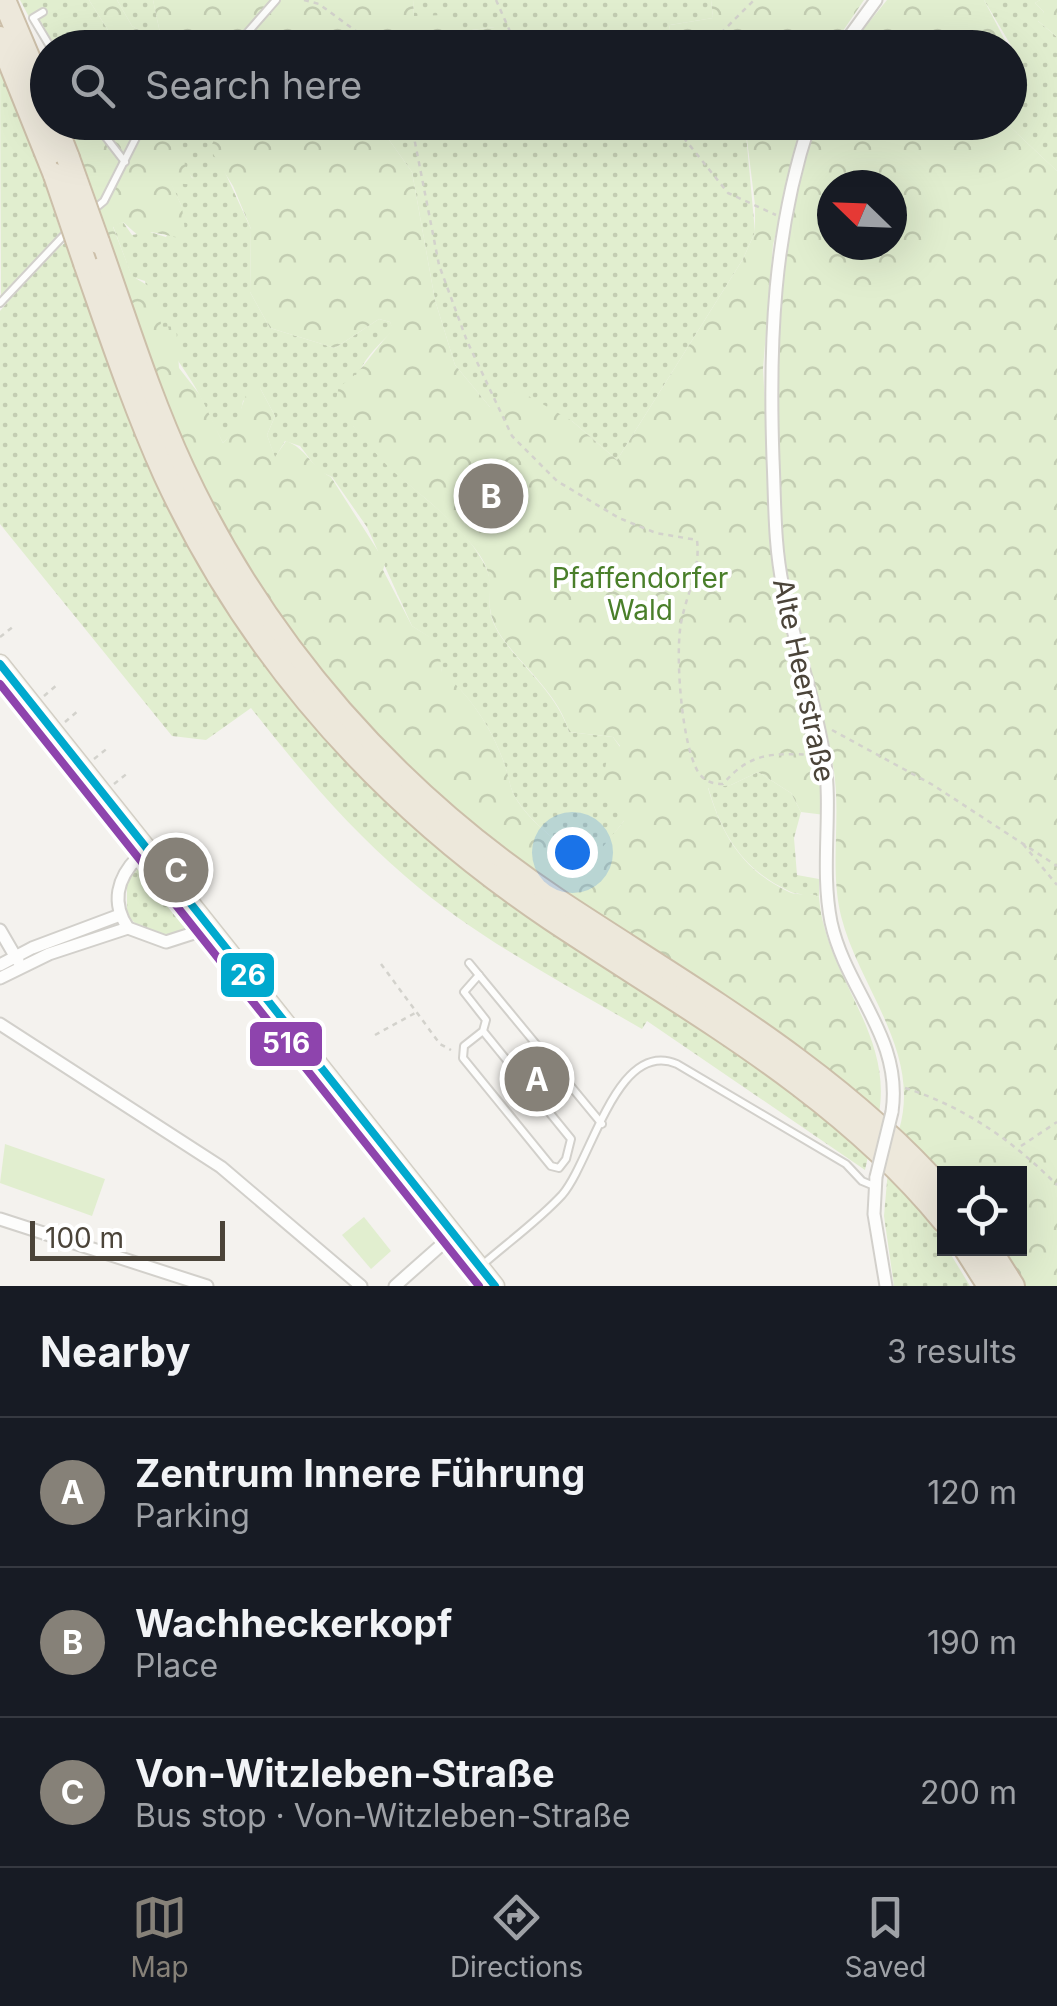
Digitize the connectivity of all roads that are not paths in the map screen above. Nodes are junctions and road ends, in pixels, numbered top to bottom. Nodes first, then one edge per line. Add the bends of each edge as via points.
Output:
1 (4, 0) edge
2 (276, 0) edge
3 (876, 0) edge
4 (43, 12) dead end
5 (43, 30) edge
6 (250, 30) edge
7 (854, 30) edge
8 (0, 38) edge
9 (30, 61) edge
10 (30, 101) edge
11 (48, 140) edge
12 (57, 140) edge
13 (108, 140) edge
14 (135, 140) edge
15 (805, 140) edge
16 (125, 162) junction
17 (61, 167) junction
18 (0, 303) edge
19 (0, 664) edge
20 (138, 858) dead end
21 (120, 915) junction
22 (128, 928) junction
23 (0, 930) edge
24 (197, 932) dead end
25 (18, 962) junction
26 (469, 963) dead end
27 (0, 965) edge
28 (479, 975) junction
29 (0, 978) edge
30 (0, 1024) edge
31 (483, 1031) junction
32 (602, 1124) junction
33 (875, 1182) junction
34 (937, 1185) edge
35 (937, 1213) edge
36 (0, 1219) edge
37 (439, 1247) dead end
38 (970, 1256) edge
39 (993, 1256) edge
40 (479, 1268) junction
41 (207, 1286) edge
42 (361, 1286) edge
43 (395, 1286) edge
44 (496, 1286) edge
45 (886, 1286) edge
46 (990, 1286) edge
47 (1013, 1286) edge

1 - 9 highway
2 - 6 lane
3 - 7 street
4 - 5 lane via 34,18
8 - 10 highway
11 - 17 highway
12 - 17 highway
13 - 16 lane
14 - 16 lane
15 - 33 street, Alte Heerstraße, bridge via 784,218 770,346 776,532 824,756 832,927 848,972 886,1038 894,1085
16 - 18 lane via 104,200 48,248
17 - 34 highway, bridge via 98,242 155,402 203,509 258,605 336,708 404,780 472,838 808,1067 883,1128
17 - 35 highway, bridge via 85,263 137,409 187,520 241,615 320,721 392,795 474,864 832,1108
19 - 40 street
20 - 21 street via 120,882
21 - 22 street
21 - 25 street
22 - 24 street via 166,942
22 - 25 street
23 - 25 street
25 - 27 street
25 - 29 street
26 - 28 lane
28 - 31 lane via 464,992 486,1020
28 - 32 lane
30 - 42 street via 221,1167
31 - 31 lane via 464,1046 463,1058 550,1166 559,1168 571,1139
32 - 33 lane via 628,1074 648,1061 668,1060 846,1164 862,1181
32 - 40 lane via 561,1195
33 - 45 street, Alte Heerstraße
36 - 41 street
37 - 43 street
38 - 46 highway
39 - 47 highway
40 - 44 street

